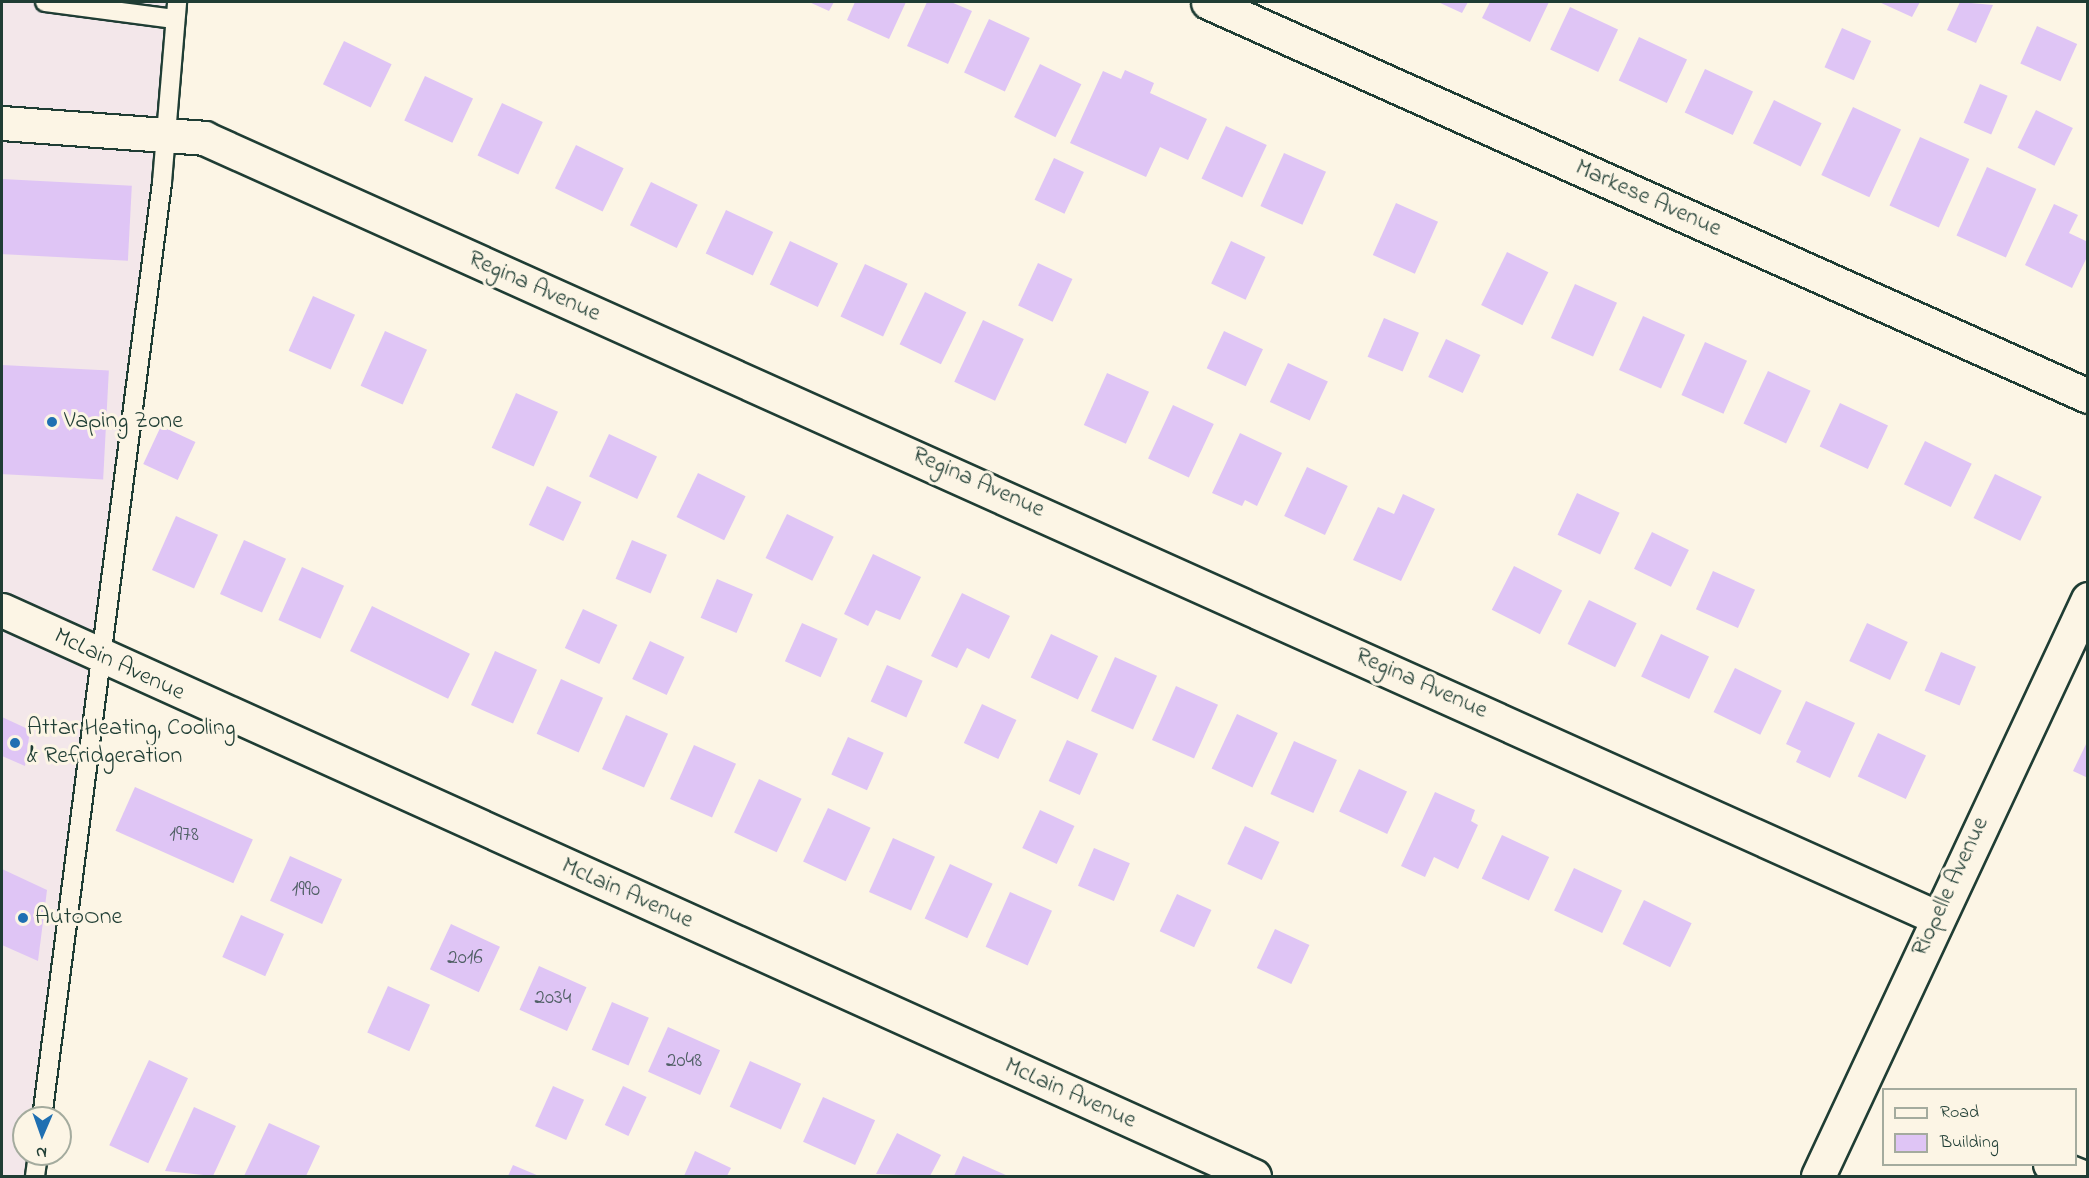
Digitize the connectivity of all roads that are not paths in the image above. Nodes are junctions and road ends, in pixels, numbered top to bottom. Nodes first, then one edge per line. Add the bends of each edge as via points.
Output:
1 (54, 2) edge
2 (1208, 2) edge
3 (113, 6) edge
4 (176, 10) edge
5 (2, 123) edge
6 (164, 133) junction
7 (2088, 396) edge
8 (2086, 608) edge
9 (2, 610) edge
10 (99, 657) junction
11 (1936, 917) junction
12 (1873, 1090) edge
13 (43, 1106) edge
14 (2055, 1166) edge
15 (1254, 1176) edge
16 (1818, 1176) edge
17 (2079, 1176) edge

1 - 3 lane
2 - 7 street, Markese Avenue
3 - 4 lane
4 - 6 lane
5 - 6 street, Regina Avenue
6 - 10 lane
6 - 11 street, Regina Avenue via 204,138
8 - 11 street, Riopelle Avenue
9 - 10 street, McLain Avenue
10 - 13 lane
10 - 15 street, McLain Avenue
11 - 12 street, Riopelle Avenue
12 - 16 street, Riopelle Avenue
14 - 17 street

